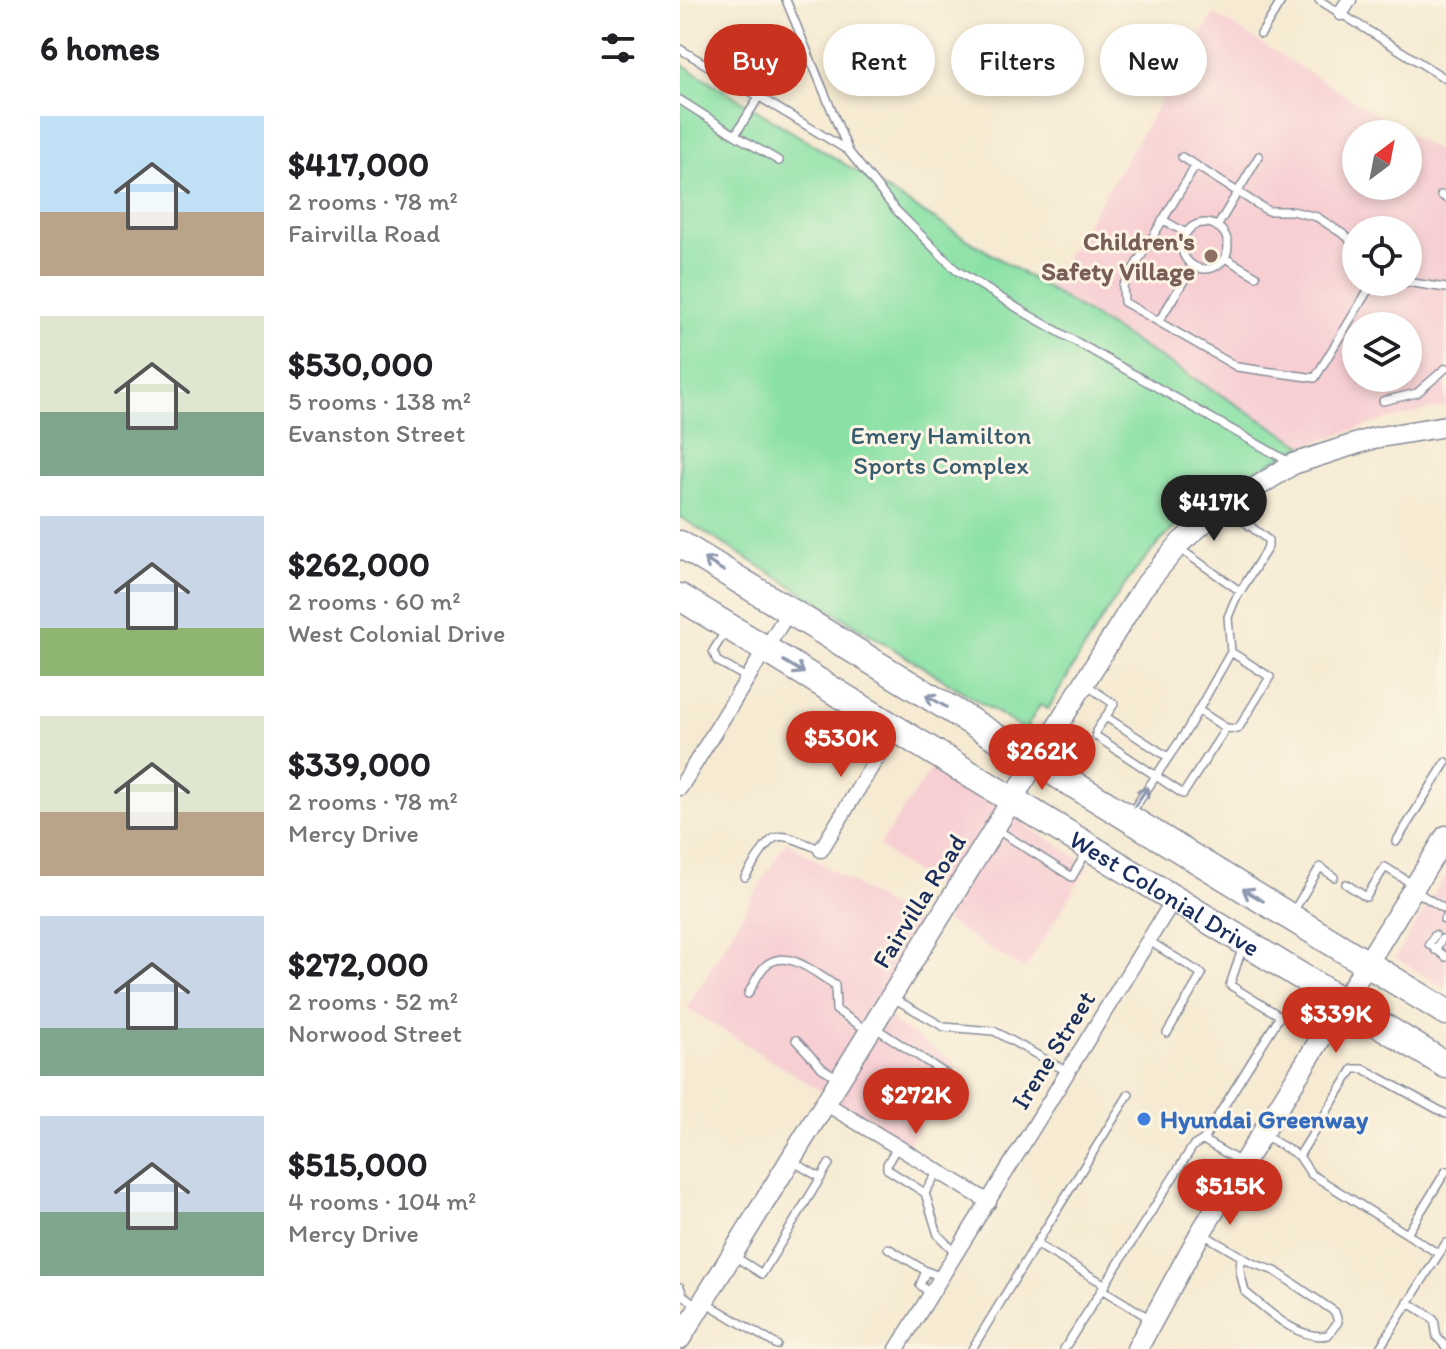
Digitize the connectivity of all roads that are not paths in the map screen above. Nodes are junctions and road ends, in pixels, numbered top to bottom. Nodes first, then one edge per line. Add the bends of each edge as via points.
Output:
1 (786, 0) edge
2 (1282, 0) edge
3 (1319, 0) edge
4 (1349, 0) edge
5 (1341, 13) junction
6 (1261, 34) dead end
7 (680, 49) edge
8 (1446, 79) edge
9 (759, 97) junction
10 (680, 100) edge
11 (735, 135) junction
12 (849, 152) junction
13 (1259, 156) dead end
14 (1182, 157) dead end
15 (779, 161) dead end
16 (1196, 165) junction
17 (1238, 192) junction
18 (1163, 220) junction
19 (1217, 227) junction
20 (1186, 233) junction
21 (1342, 233) edge
22 (1225, 258) junction
23 (1193, 266) junction
24 (1256, 276) dead end
25 (1422, 284) edge
26 (1446, 288) edge
27 (1365, 296) edge
28 (1159, 321) junction
29 (1446, 368) edge
30 (1383, 401) dead end
31 (1446, 426) edge
32 (1293, 464) junction
33 (1225, 506) junction
34 (680, 544) edge
35 (1177, 547) junction
36 (1240, 591) junction
37 (680, 597) edge
38 (789, 611) junction
39 (728, 626) junction
40 (765, 649) junction
41 (1231, 652) junction
42 (747, 678) junction
43 (1083, 683) junction
44 (1198, 710) junction
45 (1106, 717) junction
46 (895, 728) junction
47 (1226, 728) junction
48 (1168, 757) junction
49 (1034, 761) junction
50 (1446, 762) edge
51 (1155, 776) junction
52 (680, 788) edge
53 (1011, 800) junction
54 (1127, 818) junction
55 (994, 828) junction
56 (1446, 836) edge
57 (1396, 842) dead end
58 (1090, 847) junction
59 (821, 850) joint
60 (745, 877) dead end
61 (1334, 877) dead end
62 (1346, 884) dead end
63 (1415, 888) junction
64 (1174, 899) junction
65 (1446, 910) edge
66 (1289, 917) junction
67 (1438, 937) dead end
68 (1149, 941) junction
69 (1245, 942) junction
70 (1446, 957) edge
71 (1367, 964) junction
72 (748, 994) dead end
73 (890, 996) junction
74 (1343, 1002) junction
75 (1446, 1012) edge
76 (871, 1028) junction
77 (1167, 1033) dead end
78 (796, 1040) dead end
79 (1446, 1065) edge
80 (1068, 1072) junction
81 (839, 1079) junction
82 (1129, 1094) dead end
83 (931, 1100) dead end
84 (825, 1103) junction
85 (1446, 1114) edge
86 (1262, 1133) junction
87 (1203, 1140) junction
88 (897, 1147) junction
89 (1299, 1156) junction
90 (790, 1159) junction
91 (1243, 1163) junction
92 (829, 1164) dead end
93 (938, 1171) junction
94 (1446, 1171) edge
95 (821, 1178) junction
96 (925, 1193) junction
97 (989, 1202) junction
98 (1201, 1232) junction
99 (1407, 1234) junction
100 (1446, 1243) edge
101 (1036, 1244) junction
102 (888, 1248) dead end
103 (956, 1254) junction
104 (1439, 1254) junction
105 (732, 1255) junction
106 (1241, 1256) junction
107 (926, 1271) junction
108 (942, 1277) junction
109 (680, 1287) edge
110 (1104, 1288) junction
111 (931, 1294) junction
112 (1408, 1302) junction
113 (702, 1304) junction
114 (1153, 1320) junction
115 (680, 1339) edge
116 (777, 1345) dead end
117 (1446, 1347) edge
118 (897, 1349) edge
119 (972, 1349) edge
120 (1064, 1349) edge
121 (1137, 1349) edge
122 (1379, 1349) edge

1 - 12 lane
2 - 6 lane
3 - 5 lane
4 - 5 street
5 - 8 lane
7 - 9 lane
9 - 11 lane
9 - 12 lane
10 - 11 lane
11 - 15 lane
12 - 32 lane via 895,209 956,270
13 - 17 lane
14 - 16 lane
16 - 17 lane
16 - 18 lane
17 - 19 lane
17 - 21 lane via 1268,211 1317,217
18 - 20 lane
18 - 28 lane via 1122,292 1124,302
19 - 20 lane via 1200,224
19 - 22 lane via 1227,241
20 - 23 lane via 1182,249
22 - 23 lane via 1212,268
22 - 24 lane
23 - 28 lane
25 - 26 lane
27 - 28 lane via 1315,378 1237,367
29 - 30 lane via 1417,393
31 - 32 street, Fairvilla Road via 1374,438
32 - 33 street, Fairvilla Road
33 - 35 street, Fairvilla Road
33 - 36 lane via 1268,540
38 -> 34 highway, West Colonial Drive
35 - 36 lane
35 - 43 street, Fairvilla Road via 1142,589
36 - 41 lane via 1228,617
37 - 39 highway, West Colonial Drive
38 - 40 street
49 -> 38 highway, West Colonial Drive
39 - 40 highway, West Colonial Drive
39 - 42 lane via 713,651 717,661
40 - 42 street
40 -> 46 highway, West Colonial Drive
41 - 44 lane
41 - 47 lane via 1270,677 1238,729
42 - 52 street
43 - 45 lane via 1113,702
43 - 49 street, Fairvilla Road
44 - 47 lane
44 - 48 lane
45 - 48 lane
45 - 51 lane via 1096,736
46 - 53 highway, West Colonial Drive
46 - 59 street
47 - 51 lane via 1183,794
48 - 51 lane
49 - 53 street, Fairvilla Road
49 - 54 highway, West Colonial Drive
50 - 57 lane
54 -> 51 lane
53 - 55 street, Fairvilla Road
53 - 58 highway, West Colonial Drive
66 -> 54 highway, West Colonial Drive
55 - 58 lane via 1072,877
55 - 73 street, Fairvilla Road
56 - 63 street
58 - 64 highway, West Colonial Drive
59 - 60 lane via 780,835 772,838
61 - 66 lane via 1320,867
62 - 63 lane via 1366,897 1385,867
63 - 65 lane
63 - 71 street
64 - 68 street, Irene Street
64 - 69 highway, West Colonial Drive
66 - 71 highway, West Colonial Drive
67 - 70 lane via 1429,944
68 - 77 lane via 1202,974
68 - 80 street, Irene Street
69 - 74 highway, West Colonial Drive
69 - 87 lane via 1230,985 1280,1016
71 - 74 street
71 - 75 highway, West Colonial Drive
72 - 76 lane via 764,967 791,959 835,985 836,1010
73 - 76 street, Fairvilla Road
73 - 80 lane via 944,1027 994,1031
74 - 79 highway, West Colonial Drive
74 - 86 street
76 - 81 street, Fairvilla Road
76 - 83 lane via 946,1074
78 - 81 lane
80 - 97 street, Irene Street
81 - 84 street, Fairvilla Road
82 - 101 lane
84 - 88 street
84 - 90 street, Fairvilla Road
85 - 89 lane via 1364,1069 1353,1069
86 - 89 lane
86 - 91 street
87 - 91 lane
87 - 110 lane via 1193,1146
88 - 93 street
88 - 96 lane via 887,1169
89 - 99 lane via 1311,1174
90 - 95 lane
90 - 105 street, Fairvilla Road
91 - 98 street
92 - 95 lane
93 - 96 lane
93 - 97 street
94 - 99 lane
95 - 105 lane via 762,1274
96 - 103 lane via 940,1239
97 - 103 street, Irene Street
98 - 106 lane
98 - 114 street
99 - 104 lane
100 - 104 lane
101 - 110 lane
101 - 119 lane
102 - 107 lane
103 - 108 street, Irene Street
104 - 112 lane
105 - 113 street, Fairvilla Road
106 - 106 lane via 1275,1271 1335,1312 1338,1322 1328,1335 1302,1333 1245,1292
107 - 108 lane
107 - 111 lane via 920,1285
108 - 111 street, Irene Street
109 - 113 lane via 683,1295
110 - 114 lane
110 - 120 lane
111 - 118 street, Irene Street
112 - 117 lane via 1434,1319 1437,1337
112 - 122 lane
113 - 115 street, Fairvilla Road
113 - 116 lane
114 - 121 street

